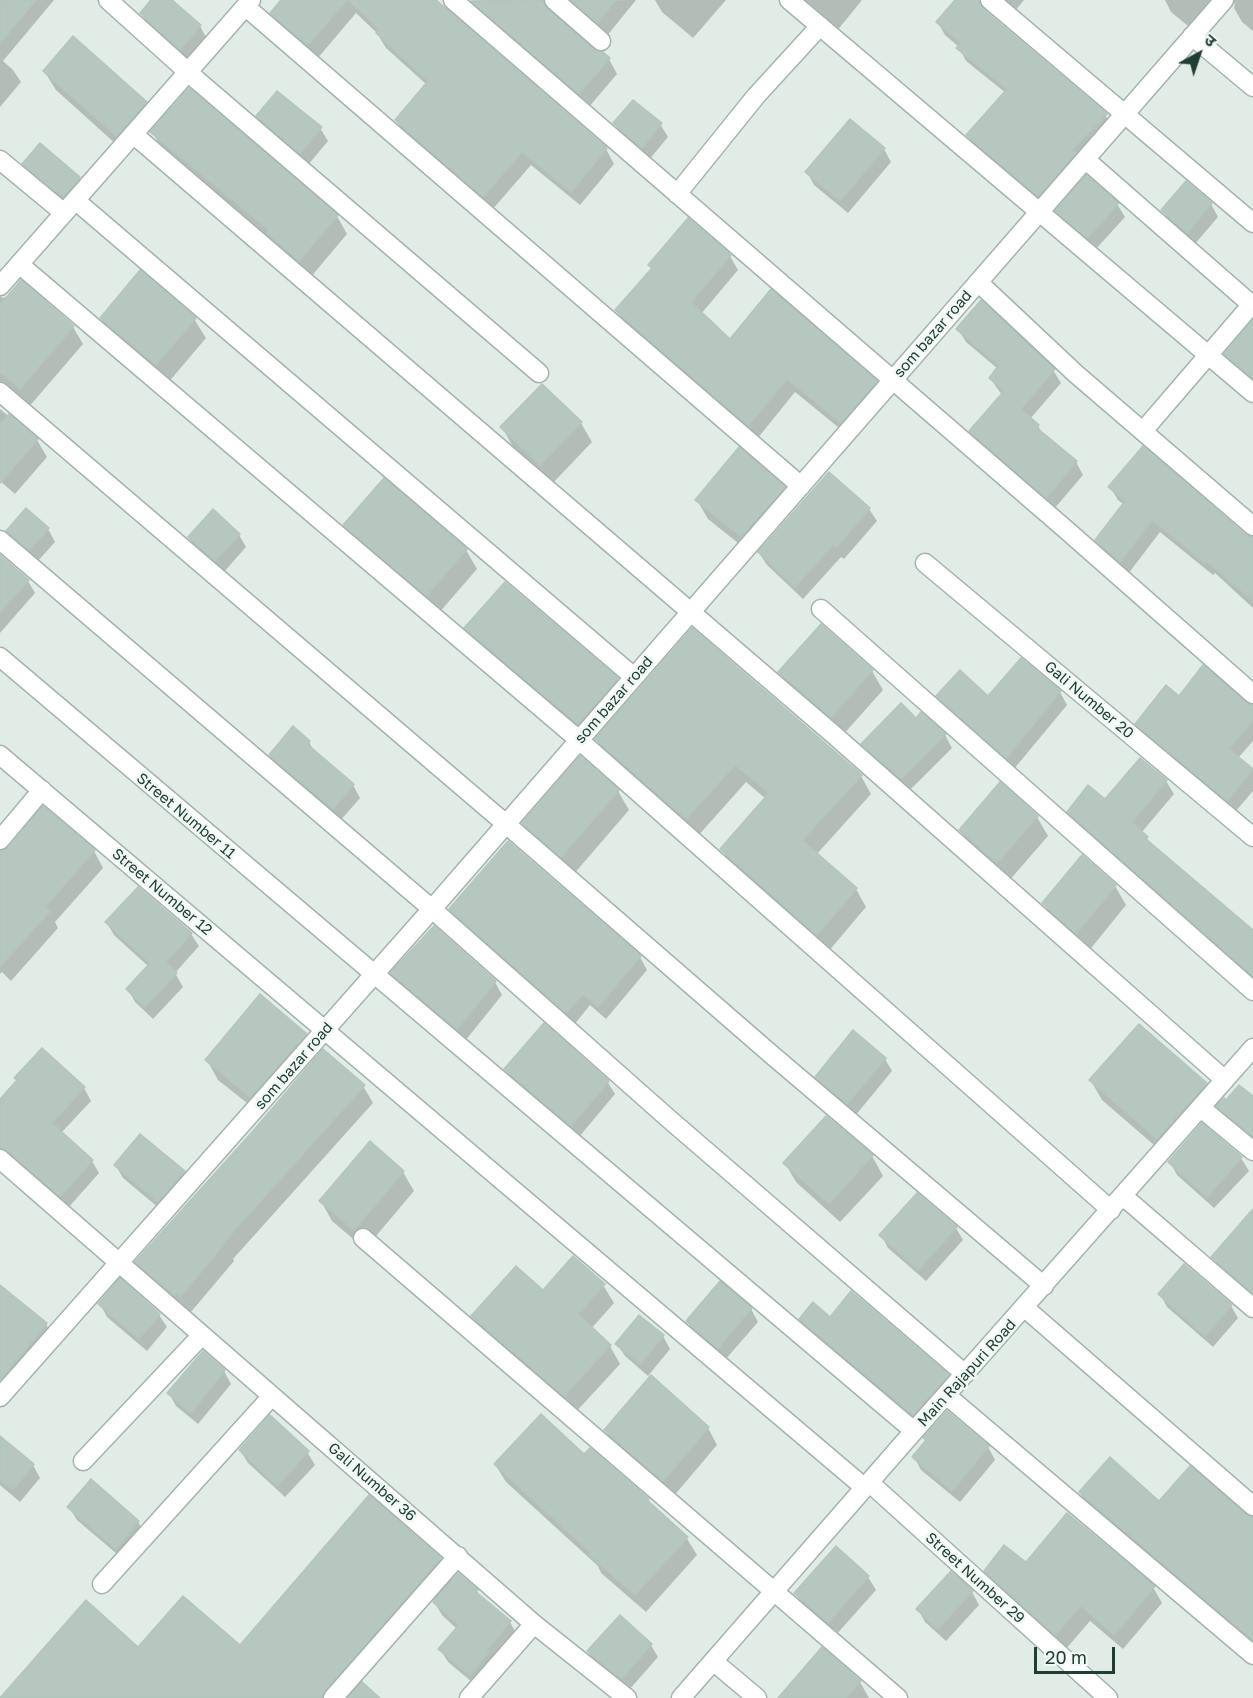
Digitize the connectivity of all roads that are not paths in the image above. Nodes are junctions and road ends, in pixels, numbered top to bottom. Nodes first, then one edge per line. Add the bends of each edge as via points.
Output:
1 (108, 0) edge
2 (453, 0) edge
3 (554, 0) edge
4 (789, 0) edge
5 (990, 0) edge
6 (1224, 0) edge
7 (248, 3) edge
8 (820, 26) junction
9 (1192, 36) junction
10 (601, 41) dead end
11 (187, 71) junction
12 (1253, 87) edge
13 (1124, 114) junction
14 (133, 134) junction
15 (0, 160) edge
16 (1086, 160) junction
17 (677, 194) junction
18 (69, 206) junction
19 (1040, 211) junction
20 (1253, 223) edge
21 (19, 264) junction
22 (978, 282) junction
23 (0, 286) edge
24 (1252, 304) edge
25 (1208, 354) junction
26 (539, 373) dead end
27 (893, 380) junction
28 (0, 392) edge
29 (1253, 393) edge
30 (1143, 431) junction
31 (801, 486) junction
32 (1253, 526) edge
33 (0, 540) edge
34 (925, 563) dead end
35 (821, 609) dead end
36 (690, 612) junction
37 (0, 657) edge
38 (634, 678) junction
39 (1253, 694) edge
40 (579, 740) junction
41 (0, 755) edge
42 (42, 790) junction
43 (506, 824) junction
44 (1253, 837) edge
45 (0, 840) edge
46 (432, 909) junction
47 (374, 974) junction
48 (1253, 990) edge
49 (325, 1030) junction
50 (1253, 1048) edge
51 (1225, 1080) junction
52 (1201, 1108) junction
53 (1253, 1151) edge
54 (0, 1159) edge
55 (1123, 1196) junction
56 (1111, 1210) junction
57 (363, 1238) dead end
58 (119, 1263) junction
59 (1044, 1286) junction
60 (1025, 1308) junction
61 (1253, 1308) edge
62 (202, 1335) junction
63 (965, 1374) junction
64 (2, 1391) edge
65 (946, 1395) junction
66 (272, 1396) junction
67 (914, 1431) junction
68 (83, 1461) dead end
69 (867, 1485) junction
70 (1253, 1506) edge
71 (458, 1556) junction
72 (102, 1584) dead end
73 (775, 1592) junction
74 (534, 1624) junction
75 (1253, 1655) edge
76 (712, 1661) junction
77 (333, 1698) edge
78 (469, 1698) edge
79 (627, 1698) edge
80 (681, 1698) edge
81 (757, 1698) edge
82 (898, 1698) edge
83 (1107, 1698) edge

1 - 11 street
2 - 17 street
3 - 10 street
4 - 8 street
5 - 13 street
6 - 9 street, som bazar road
7 - 11 street
7 - 31 street
8 - 17 street via 756,96
8 - 19 street
9 - 12 street
9 - 13 street, som bazar road
11 - 14 street
11 - 26 street
13 - 16 street, som bazar road
13 - 20 street
14 - 18 street
14 - 36 street
15 - 18 street
16 - 19 street, som bazar road
16 - 24 street
17 - 27 street
18 - 21 street
18 - 38 street
19 - 22 street, som bazar road
19 - 25 street
21 - 23 street
21 - 40 street
22 - 27 street, som bazar road
22 - 30 street
24 - 25 street
25 - 29 street
25 - 30 street
27 - 31 street, som bazar road
27 - 39 street
28 - 43 street
30 - 32 street
31 - 36 street, som bazar road
33 - 46 street
34 - 44 street, Gali Number 20
35 - 48 street
36 - 38 street, som bazar road
36 - 51 street
37 - 47 street, Street Number 11
38 - 40 street, som bazar road
40 - 43 street, som bazar road
40 - 56 street
41 - 42 street, Street Number 12
42 - 45 street
42 - 49 street, Street Number 12
43 - 46 street, som bazar road
43 - 59 street
46 - 47 street, som bazar road
46 - 63 street
47 - 49 street, som bazar road
47 - 67 street, Street Number 11
49 - 58 street, som bazar road
49 - 69 street, Street Number 12
50 - 51 street, Main Rajapuri Road
51 - 52 street, Main Rajapuri Road
52 - 53 street
52 - 55 street, Main Rajapuri Road
54 - 58 street, Gali Number 36
55 - 56 street, Main Rajapuri Road
55 - 61 street
56 - 59 street, Main Rajapuri Road
57 - 73 street
58 - 62 street, Gali Number 36
58 - 64 street, som bazar road
59 - 60 street, Main Rajapuri Road
60 - 63 street, Main Rajapuri Road
60 - 70 street
62 - 66 street, Gali Number 36
62 - 68 street
63 - 65 street, Main Rajapuri Road
65 - 67 street, Main Rajapuri Road
65 - 75 street
66 - 71 street, Gali Number 36
66 - 72 street
67 - 69 street, Main Rajapuri Road
69 - 73 street, Main Rajapuri Road
69 - 83 street, Street Number 29
71 - 74 street, Gali Number 36
71 - 77 street
73 - 76 street, Main Rajapuri Road
73 - 82 street
74 - 78 street
74 - 79 street, Gali Number 36
76 - 80 street, Main Rajapuri Road
76 - 81 street

